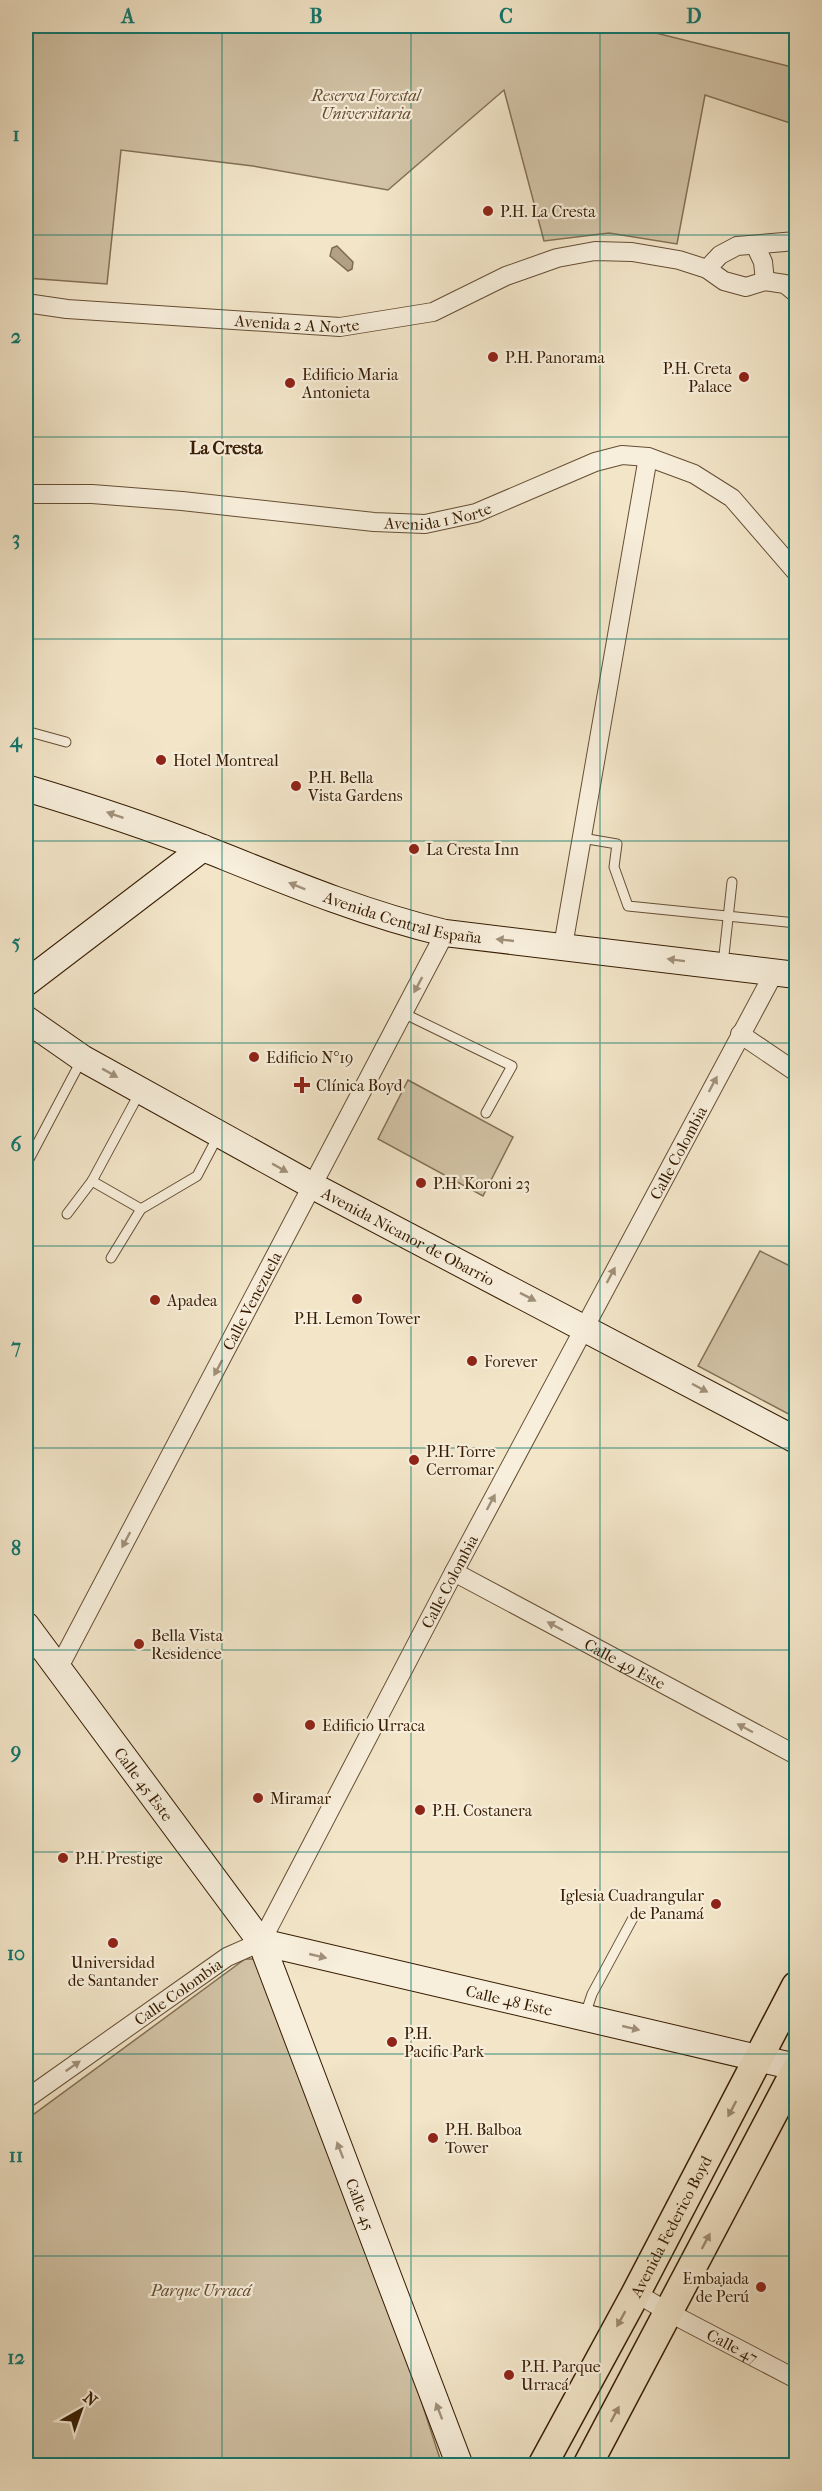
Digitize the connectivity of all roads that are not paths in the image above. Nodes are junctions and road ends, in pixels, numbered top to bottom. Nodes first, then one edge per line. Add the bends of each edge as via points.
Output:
1 (796, 241) edge
2 (754, 245) junction
3 (707, 269) junction
4 (765, 281) junction
5 (796, 293) edge
6 (26, 303) edge
7 (648, 457) junction
8 (26, 494) edge
9 (796, 572) edge
10 (26, 731) edge
11 (66, 742) dead end
12 (26, 788) edge
13 (582, 838) junction
14 (202, 848) junction
15 (732, 882) dead end
16 (728, 917) junction
17 (796, 922) edge
18 (445, 933) junction
19 (563, 946) junction
20 (723, 966) junction
21 (785, 974) edge
22 (26, 983) edge
23 (403, 1013) junction
24 (26, 1019) edge
25 (740, 1034) junction
26 (82, 1058) junction
27 (796, 1072) edge
28 (141, 1090) junction
29 (486, 1113) dead end
30 (219, 1134) junction
31 (26, 1165) edge
32 (92, 1181) junction
33 (313, 1186) junction
34 (141, 1209) junction
35 (67, 1214) dead end
36 (111, 1258) dead end
37 (584, 1326) junction
38 (796, 1440) edge
39 (454, 1572) junction
40 (26, 1625) edge
41 (58, 1669) junction
42 (796, 1755) edge
43 (633, 1918) dead end
44 (261, 1942) junction
45 (796, 1986) edge
46 (585, 2017) junction
47 (759, 2057) junction
48 (796, 2068) edge
49 (26, 2099) edge
50 (636, 2293) junction
51 (668, 2312) junction
52 (796, 2379) edge
53 (460, 2466) edge
54 (542, 2466) edge
55 (587, 2466) edge

1 - 2 street
2 - 3 street via 737,246 720,255
2 - 4 street via 763,262
3 - 4 street, Avenida 2 A Norte via 724,281 746,287
3 - 6 street, Avenida 2 A Norte via 632,252 595,251 557,258 506,276 433,312 340,327
4 - 5 street via 785,284
7 - 8 street, Avenida 1 Norte via 622,455 595,462 476,513 425,524 92,494
7 - 9 street, Avenida 1 Norte via 694,474 732,498
7 - 13 street
10 - 11 lane
14 -> 12 main road, Avenida Central España via 110,813
13 - 16 lane via 617,844 614,867 628,906
13 - 19 street
18 -> 14 main road, Avenida Central España via 333,901
14 - 22 main road
15 - 16 lane
16 - 17 lane
16 - 20 lane
19 -> 18 main road, Avenida Central España
18 -> 23 street, Calle Venezuela
20 -> 19 main road, Avenida Central España
20 - 21 main road, Avenida Central España
21 - 25 street, Calle Colombia
23 - 29 lane via 512,1066
23 - 33 street, Calle Venezuela
24 - 26 main road, Avenida Nicanor de Obarrio
25 - 27 street
37 -> 25 street, Calle Colombia
26 -> 28 main road, Avenida Nicanor de Obarrio
26 - 31 lane
28 - 30 main road, Avenida Nicanor de Obarrio
28 - 32 lane
30 -> 33 main road, Avenida Nicanor de Obarrio
30 - 34 lane via 197,1176
32 - 34 lane
32 - 35 lane
33 -> 37 main road, Avenida Nicanor de Obarrio
33 -> 41 street, Calle Venezuela
34 - 36 lane
37 -> 38 main road, Avenida Nicanor de Obarrio
39 -> 37 street, Calle Colombia
42 -> 39 street, Calle 49 Este
39 - 44 street, Calle Colombia
40 - 41 main road, Calle 45 Este
41 - 44 main road, Calle 45 Este
43 - 46 lane via 592,1994
44 -> 46 main road, Calle 48 Este
49 -> 44 street, Calle Colombia via 227,1957
53 -> 44 main road, Calle 45
45 - 47 main road, Avenida Federico Boyd
46 -> 47 main road, Calle 48 Este
47 - 48 main road, Calle 48 Este
47 -> 50 main road, Avenida Federico Boyd
51 -> 48 main road
50 - 51 street, Calle 47
50 -> 54 main road, Avenida Federico Boyd
51 - 52 street, Calle 47
55 -> 51 main road

